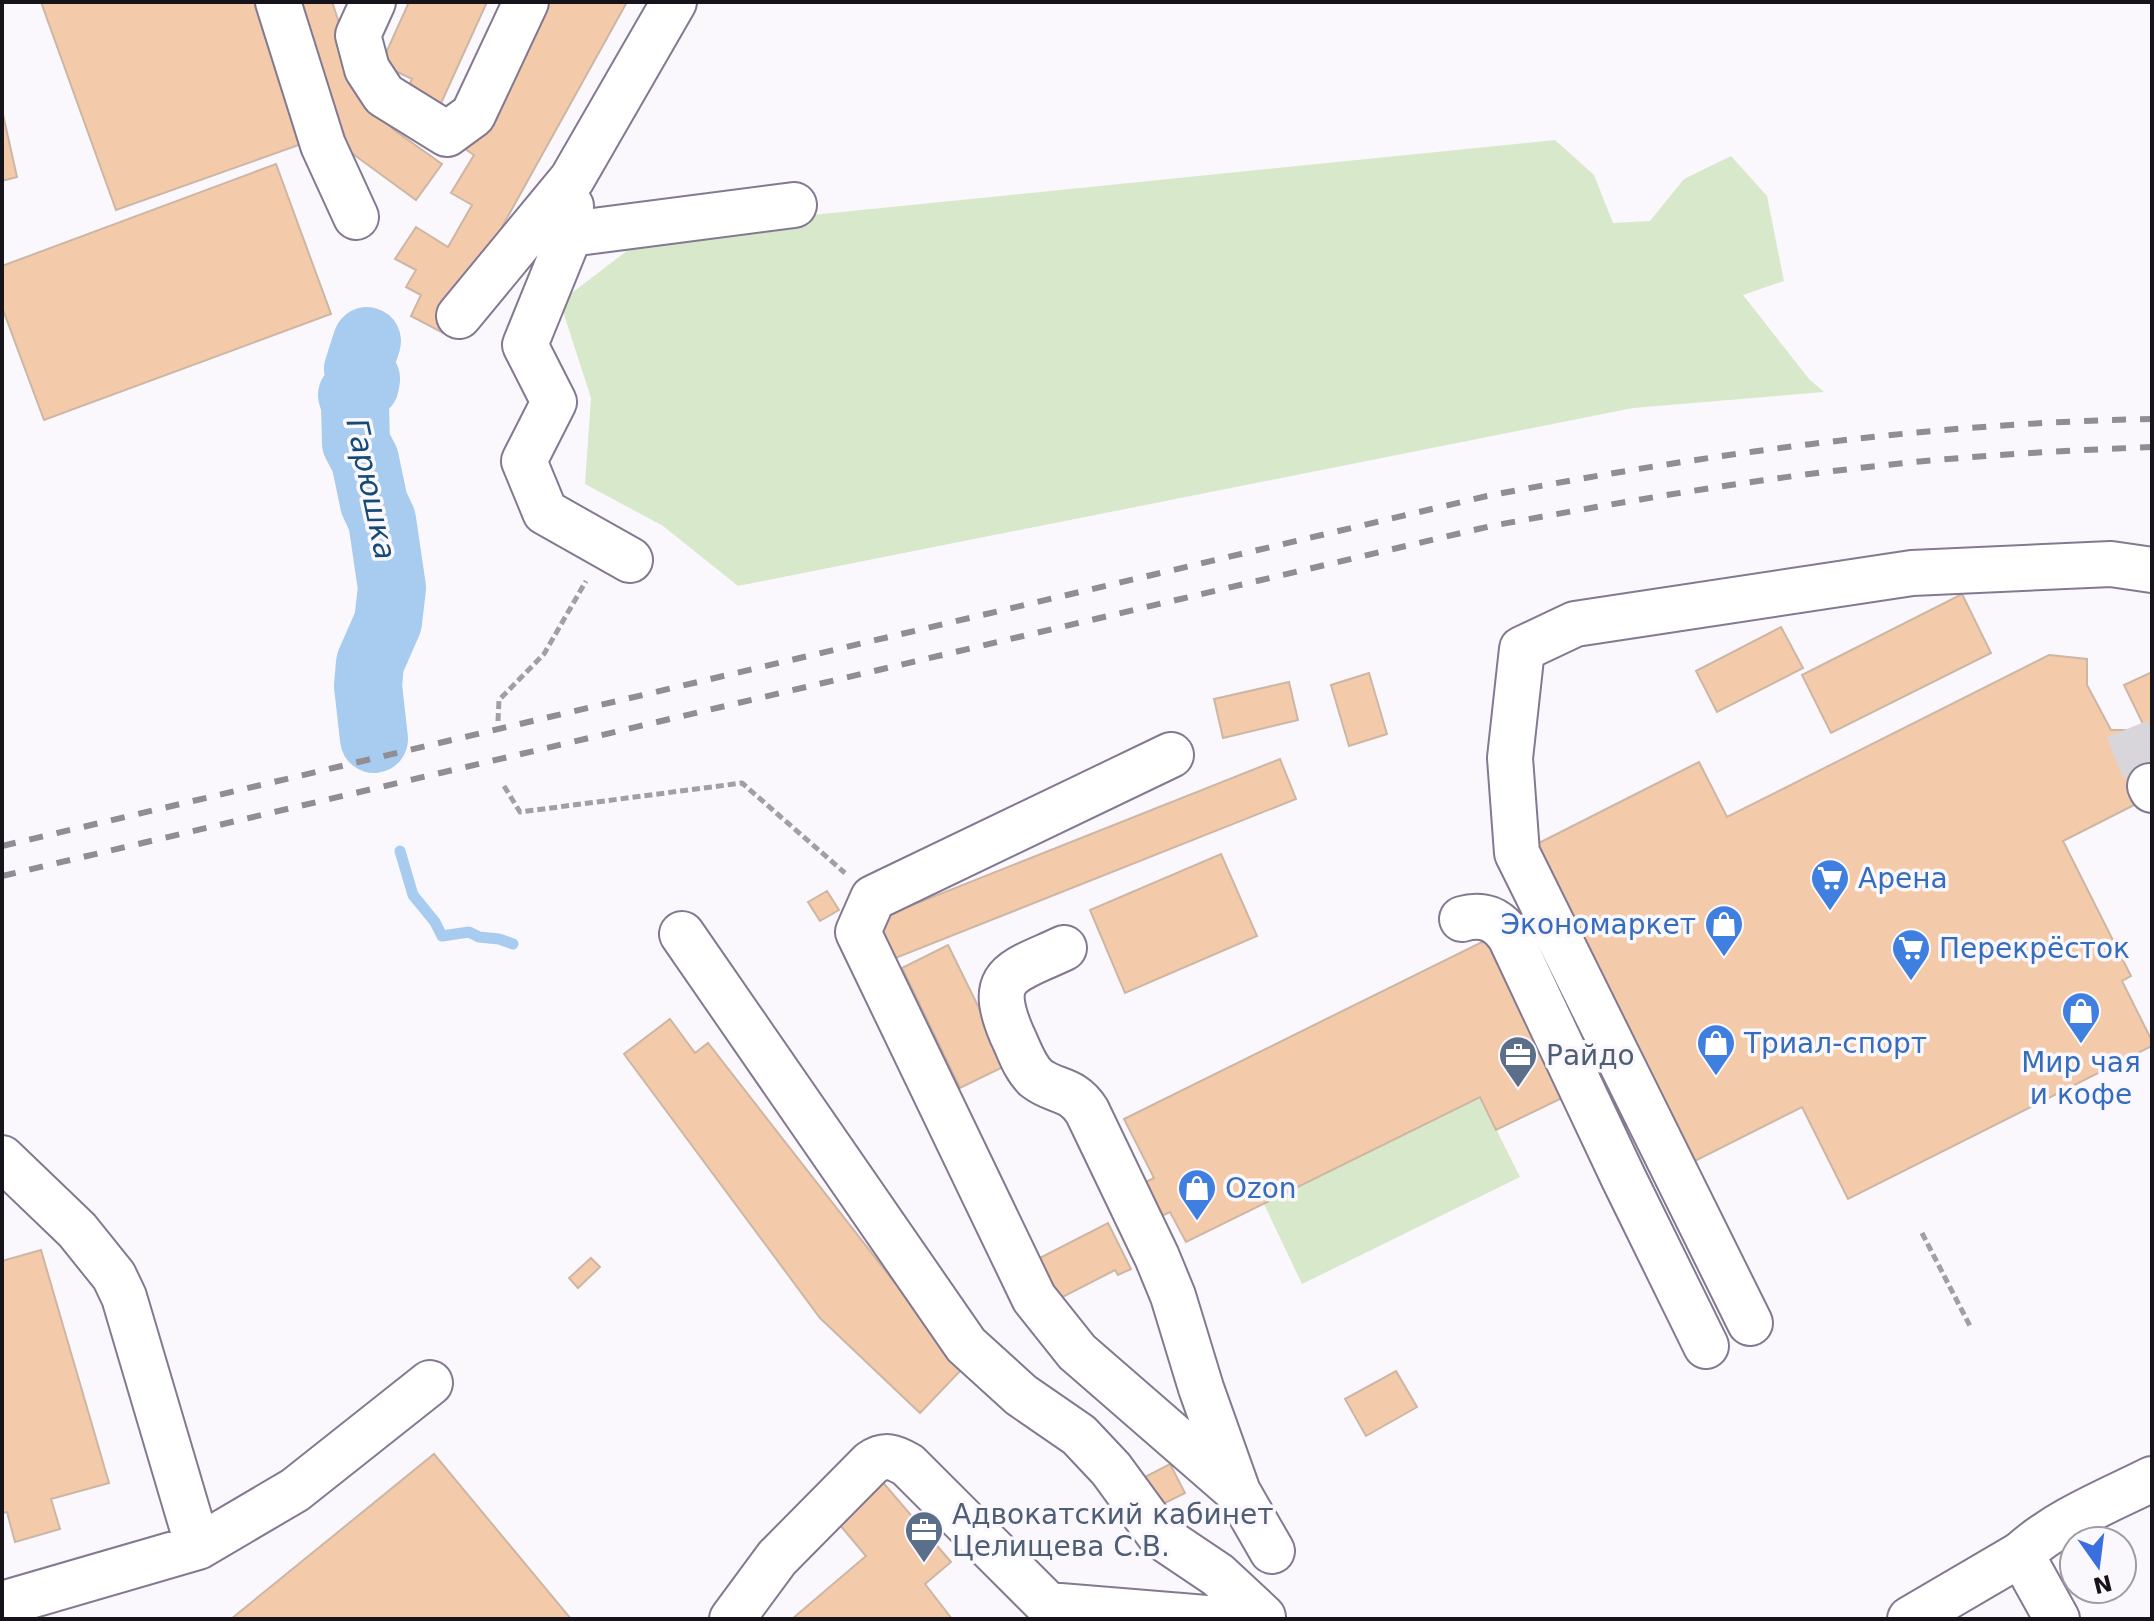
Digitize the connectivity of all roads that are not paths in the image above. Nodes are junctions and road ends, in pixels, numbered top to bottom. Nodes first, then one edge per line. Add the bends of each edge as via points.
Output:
1 (278, 2) edge
2 (373, 2) edge
3 (526, 2) edge
4 (674, 2) edge
5 (572, 179) junction
6 (794, 205) dead end
7 (356, 217) dead end
8 (570, 234) junction
9 (459, 316) dead end
10 (618, 553) road end
11 (2152, 570) edge
12 (1171, 755) dead end
13 (1462, 919) dead end
14 (682, 934) dead end
15 (1064, 948) dead end
16 (2, 1158) edge
17 (1750, 1323) dead end
18 (1706, 1346) dead end
19 (430, 1383) dead end
20 (2152, 1479) edge
21 (1238, 1492) junction
22 (198, 1547) junction
23 (1272, 1551) dead end
24 (2021, 1554) junction
25 (2, 1604) edge
26 (1039, 1612) edge
27 (732, 1619) edge
28 (1910, 1619) edge
29 (2057, 1619) edge

1 - 7 main road via 323,145
2 - 3 main road via 358,35 367,69 384,95 447,134 473,115
4 - 5 main road
5 - 8 main road
5 - 9 main road
6 - 8 main road
8 - 10 main road via 525,345 554,402 524,461 545,512
11 - 17 main road via 2111,564 1912,573 1575,624 1522,649 1510,758 1517,853
12 - 21 main road via 873,898 858,932 1034,1298 1077,1352
13 - 18 main road via 1494,920 1510,937
14 - 26 main road via 966,1345 1021,1395 1079,1435 1160,1536 1218,1575 1263,1617
15 - 21 main road via 1009,976 1002,985 1001,1009 1028,1070 1045,1084 1073,1094 1087,1111 1173,1296
16 - 22 main road via 77,1230 114,1276
19 - 22 main road via 295,1490
20 - 24 main road via 2084,1513
21 - 23 main road
22 - 25 main road
24 - 28 main road
24 - 29 main road
26 - 27 main road via 908,1465 888,1456 871,1463 791,1543

